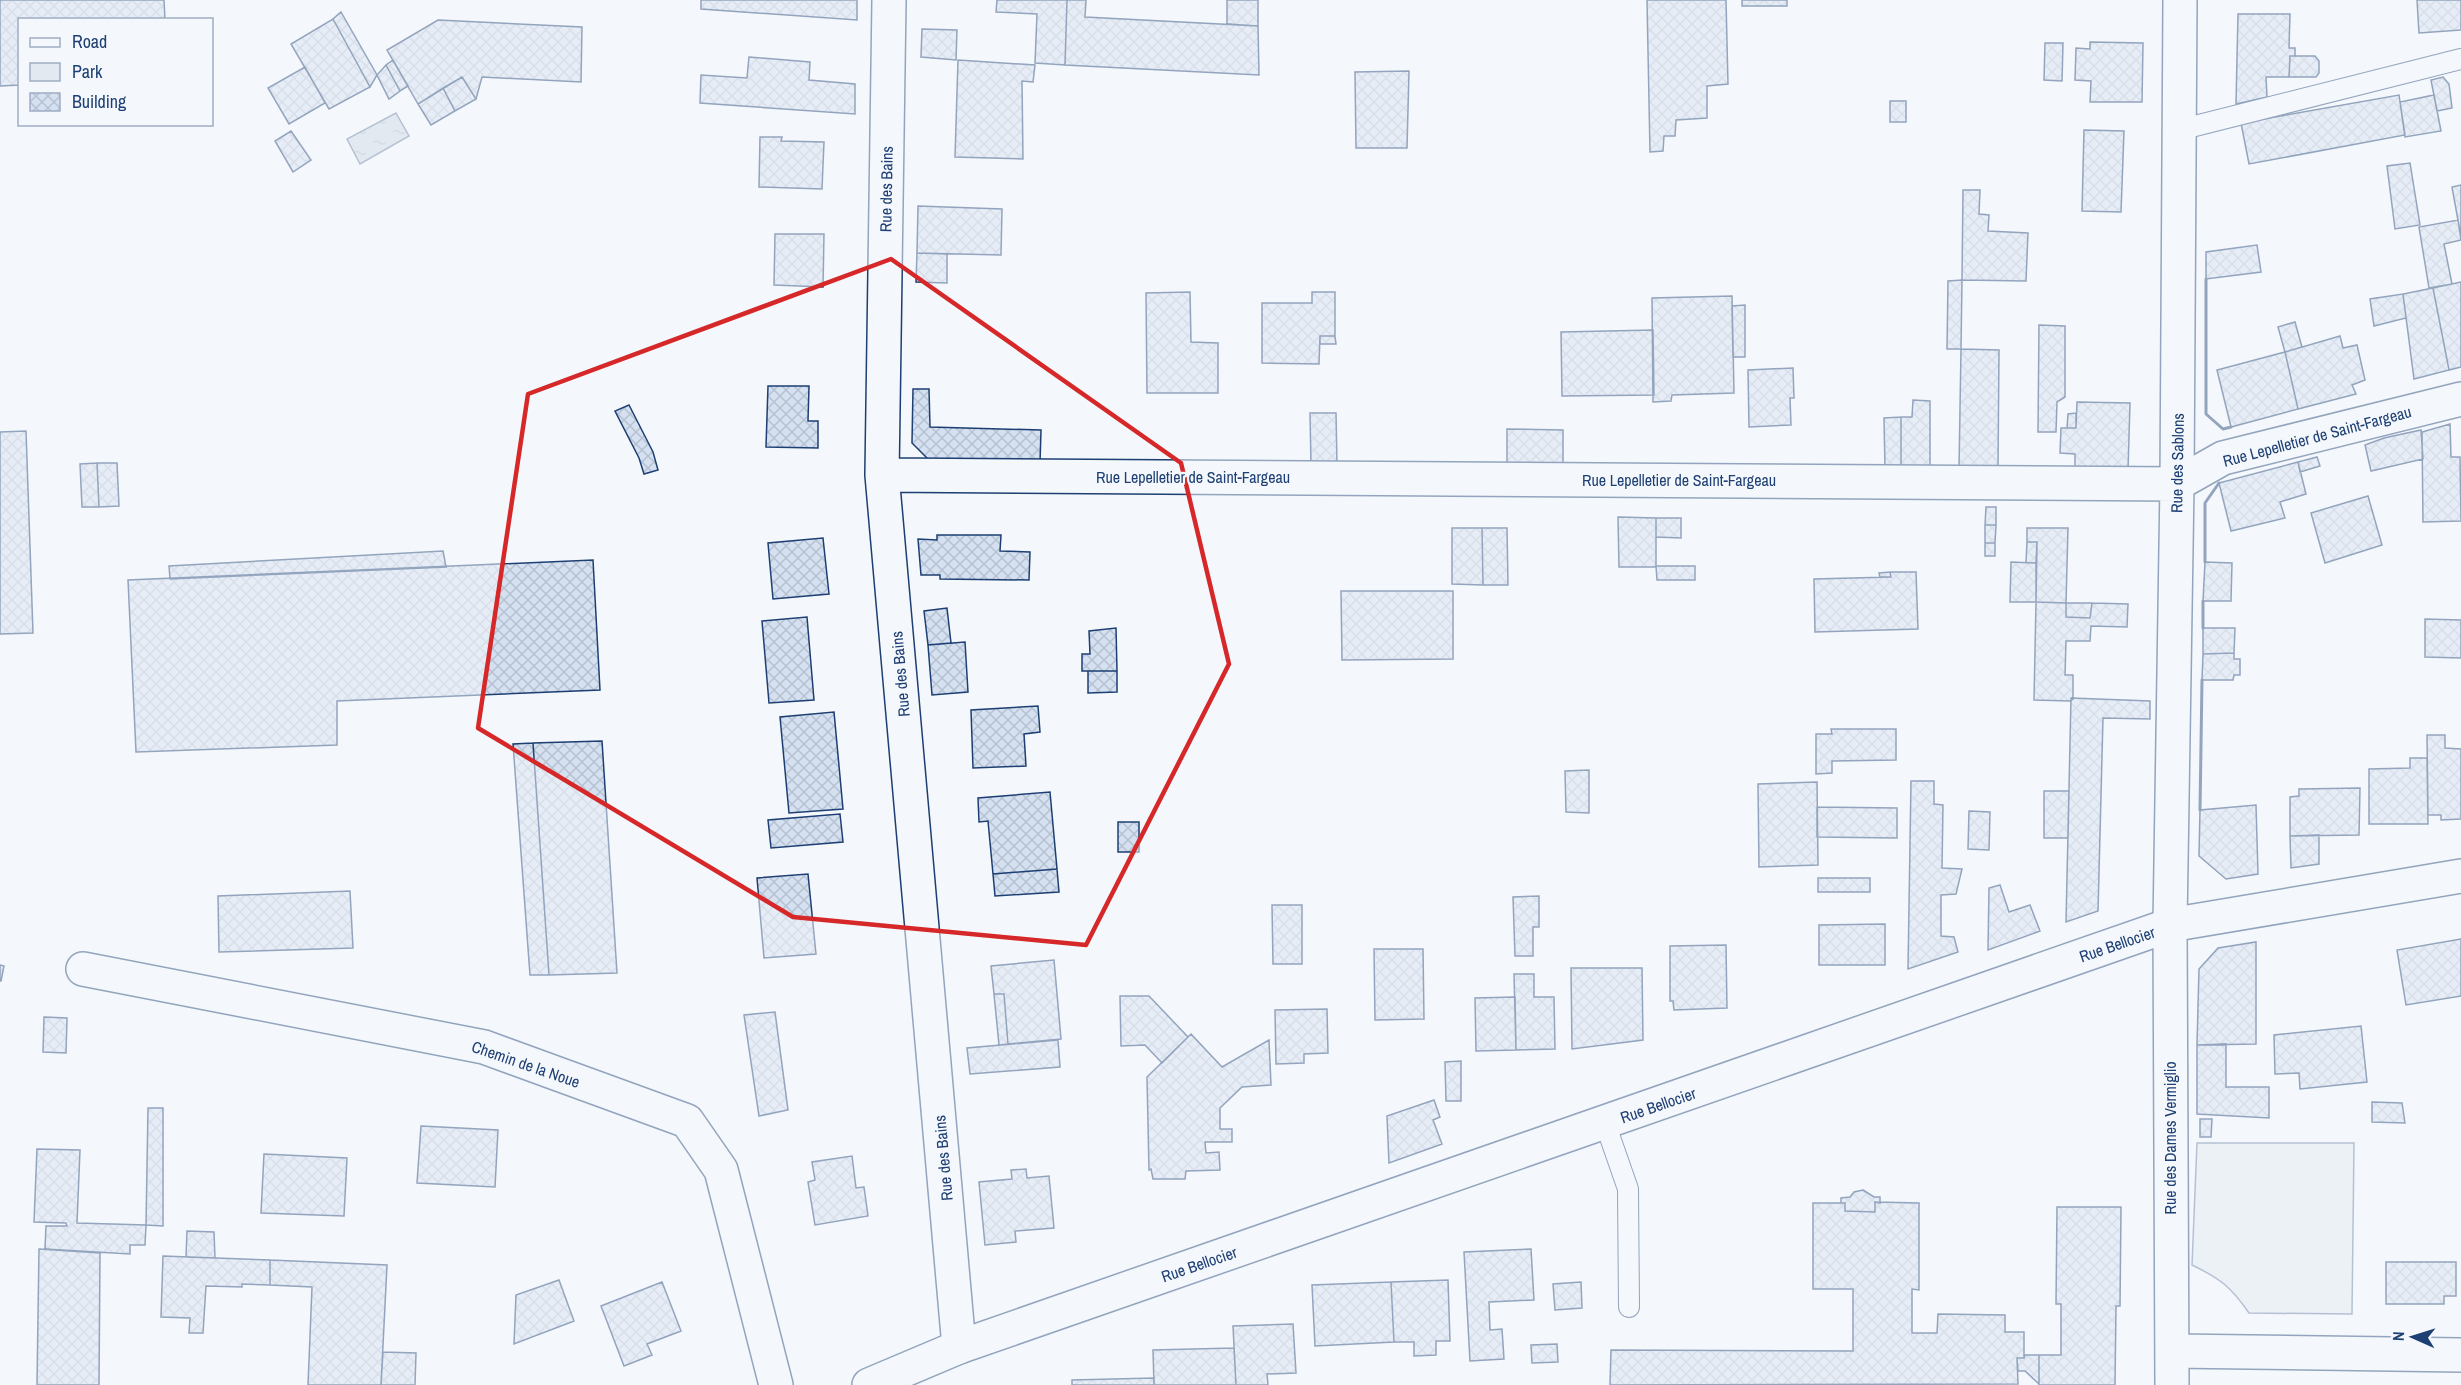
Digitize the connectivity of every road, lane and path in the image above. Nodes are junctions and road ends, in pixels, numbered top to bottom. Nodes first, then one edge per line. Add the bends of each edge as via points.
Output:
1 (889, 0) edge
2 (2180, 0) edge
3 (2461, 59) edge
4 (2180, 130) junction
5 (2461, 399) edge
6 (882, 475) junction
7 (2177, 484) junction
8 (2461, 876) edge
9 (2170, 926) junction
10 (83, 969) dead end
11 (1605, 1123) junction
12 (1629, 1307) dead end
13 (959, 1347) junction
14 (2173, 1351) junction
15 (2461, 1355) edge
16 (776, 1385) edge
17 (869, 1385) edge
18 (2172, 1385) edge

1 - 6 street, Rue des Bains
2 - 4 street, Rue des Sablons
3 - 4 lane
4 - 7 street, Rue des Sablons
5 - 7 street, Rue Lepelletier de Saint-Fargeau via 2223,458
6 - 7 street, Rue Lepelletier de Saint-Fargeau
6 - 13 street, Rue des Bains
7 - 9 street, Rue des Sablons
8 - 9 street, Rue Bellocier
9 - 11 street, Rue Bellocier
9 - 14 street, Rue des Dames Vermiglio
10 - 16 street, Chemin de la Noue via 484,1047 687,1121 721,1170
11 - 12 lane via 1628,1189
11 - 13 street, Rue Bellocier
13 - 17 street, Rue Bellocier
14 - 15 street
14 - 18 street, Rue des Dames Vermiglio

